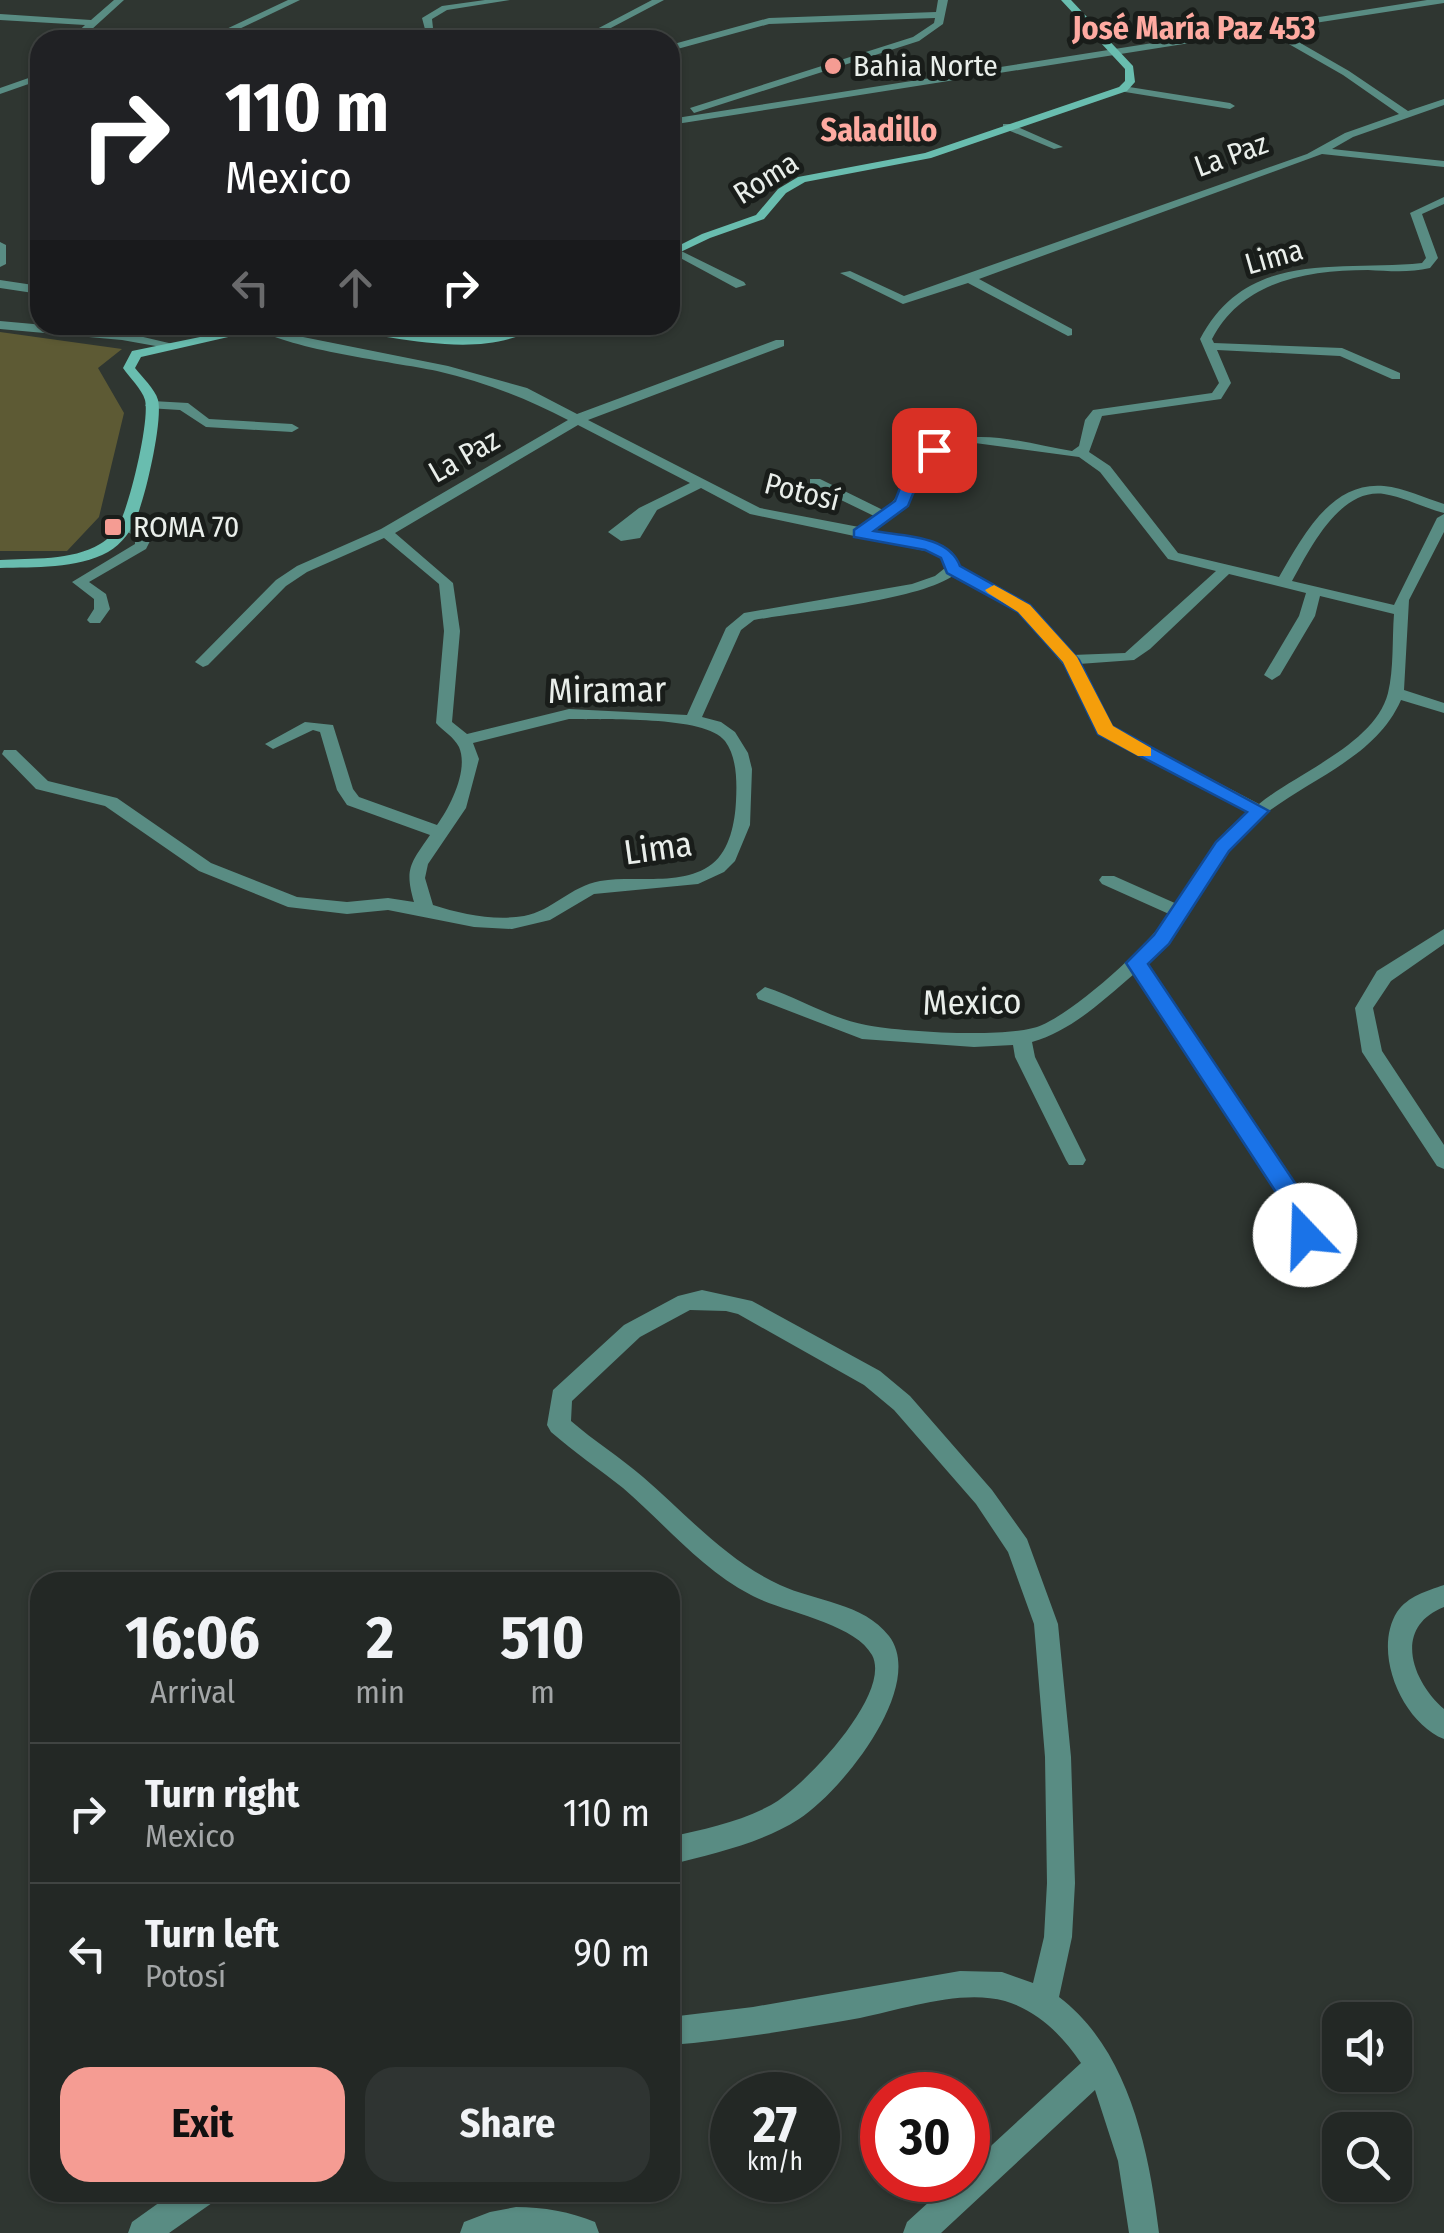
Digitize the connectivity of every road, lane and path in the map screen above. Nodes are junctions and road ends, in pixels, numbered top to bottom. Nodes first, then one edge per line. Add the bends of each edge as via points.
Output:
1 (295, 0) edge
2 (505, 0) edge
3 (659, 0) edge
4 (943, 0) edge
5 (1066, 0) edge
6 (1444, 0) edge
7 (114, 1) edge
8 (1353, 2) dead end
9 (1381, 9) junction
10 (940, 15) junction
11 (0, 18) edge
12 (93, 23) junction
13 (1268, 29) junction
14 (85, 30) edge
15 (230, 30) edge
16 (430, 30) edge
17 (600, 30) edge
18 (680, 45) edge
19 (1118, 53) junction
20 (30, 81) edge
21 (1123, 89) junction
22 (0, 92) edge
23 (1444, 102) edge
24 (1230, 106) dead end
25 (1406, 114) junction
26 (692, 119) junction
27 (680, 121) edge
28 (1007, 126) junction
29 (1058, 147) dead end
30 (1322, 151) junction
31 (1444, 164) edge
32 (1444, 200) edge
33 (0, 245) edge
34 (680, 249) edge
35 (680, 255) edge
36 (0, 264) edge
37 (846, 274) dead end
38 (969, 279) junction
39 (0, 284) edge
40 (740, 285) dead end
41 (30, 288) edge
42 (0, 324) edge
43 (30, 328) edge
44 (760, 330) dead end
45 (1068, 332) dead end
46 (92, 335) edge
47 (212, 335) edge
48 (295, 335) edge
49 (422, 335) edge
50 (457, 335) edge
51 (502, 335) edge
52 (457, 340) junction
53 (167, 344) junction
54 (1207, 346) junction
55 (1396, 376) dead end
56 (152, 404) junction
57 (587, 421) junction
58 (292, 428) dead end
59 (1082, 452) junction
60 (815, 482) dead end
61 (701, 483) junction
62 (1444, 509) edge
63 (650, 510) dead end
64 (886, 517) junction
65 (1444, 518) edge
66 (127, 528) junction
67 (386, 532) junction
68 (860, 534) junction
69 (0, 564) edge
70 (952, 569) junction
71 (1224, 570) junction
72 (1284, 584) junction
73 (1314, 591) junction
74 (1399, 612) junction
75 (94, 620) dead end
76 (1070, 660) junction
77 (203, 662) dead end
78 (1272, 675) dead end
79 (1396, 694) junction
80 (1444, 708) edge
81 (693, 720) junction
82 (464, 740) junction
83 (273, 744) dead end
84 (10, 754) dead end
85 (1259, 811) junction
86 (441, 833) junction
87 (1108, 880) dead end
88 (426, 909) junction
89 (1180, 912) junction
90 (1444, 936) edge
91 (1136, 963) junction
92 (765, 994) dead end
93 (1022, 1038) junction
94 (1076, 1160) dead end
95 (1444, 1161) edge
96 (1305, 1235) dead end
97 (1444, 1596) edge
98 (1444, 1726) edge
99 (680, 1848) edge
100 (1044, 1999) junction
101 (680, 2030) edge
102 (1099, 2066) junction
103 (187, 2202) edge
104 (143, 2233) edge
105 (475, 2233) edge
106 (584, 2233) edge
107 (918, 2233) edge
108 (1144, 2233) edge

1 - 15 street
2 - 16 street via 445,8 427,18
3 - 17 street
4 - 10 street
5 - 19 main road
6 - 9 street
7 - 12 street
8 - 9 street
9 - 13 street
10 - 18 street via 768,21
10 - 26 street via 916,39 698,107 690,111
11 - 12 street
12 - 14 street
13 - 19 street
13 - 25 street
19 - 21 main road via 1132,76
19 - 26 street
20 - 22 street
21 - 24 street
21 - 28 main road, Roma
23 - 25 street, La Paz
25 - 30 street, La Paz
26 - 27 street
28 - 29 street
28 - 34 main road, Roma via 927,156 802,179 760,217
30 - 31 street
30 - 38 street, La Paz
32 - 54 street, Lima via 1416,213 1432,258 1426,266 1353,267 1259,283 1220,310
33 - 36 street
35 - 40 street
37 - 38 street, La Paz via 903,300
38 - 45 street
39 - 41 street
42 - 43 street
44 - 57 street, La Paz via 788,349 786,355
46 - 53 street
47 - 53 main road
48 - 57 street, Potosí via 492,381
49 - 52 main road
50 - 52 street
51 - 52 main road
53 - 56 main road via 129,361
54 - 55 street via 1342,352
54 - 59 street via 1224,383 1216,396 1098,413
56 - 58 street via 183,406 206,423
56 - 66 main road
57 - 61 street, Potosí
57 - 67 street, La Paz
59 - 64 street via 1065,456 976,439 954,442 922,462 902,503
59 - 71 street via 1105,469 1166,552
60 - 64 street
61 - 63 street
61 - 68 street, Potosí via 775,518
62 - 72 street via 1386,490 1362,490 1319,521
64 - 68 street
65 - 74 street, Mexico
66 - 69 main road via 85,558
66 - 75 street via 140,533 142,546 79,582 100,597
67 - 77 street, La Paz via 290,576
67 - 82 street via 446,583 452,631 444,723
68 - 70 street, Potosí via 930,546 948,556
70 - 76 street, Potosí via 1024,608
70 - 81 street via 915,588 749,616 734,628
71 - 72 street
71 - 76 street via 1129,656
72 - 73 street
73 - 74 street
73 - 78 street
74 - 79 street, Mexico
76 - 85 street, Potosí via 1105,730
79 - 80 street
79 - 85 street, Mexico via 1372,735
81 - 82 street, Miramar via 569,714
81 - 88 street, Lima via 723,730 740,757 745,822 722,866 693,878 582,890 536,920 519,923
82 - 86 street via 471,759 462,800
83 - 86 street via 310,726 328,728 344,790 354,801
84 - 88 street via 42,785 111,802 205,866 294,903
85 - 89 street, Mexico via 1222,846
86 - 88 street via 416,878
87 - 89 street
89 - 91 street, Mexico
90 - 95 street via 1384,976 1364,1008 1372,1052
91 - 93 street, Mexico via 1049,1030
91 - 96 street via 1297,1204
92 - 93 street, Mexico via 862,1032
93 - 94 street
97 - 98 street via 1409,1616 1399,1638 1409,1690
99 - 100 street via 742,1833 794,1807 863,1730 889,1668 884,1648 860,1626 749,1582 559,1425 560,1398 614,1344 702,1298 744,1307 872,1378 984,1497 1018,1547 1046,1624 1058,1757 1058,1938
100 - 101 street via 1001,1985 959,1987
100 - 102 street
102 - 107 street
102 - 108 street via 1129,2142
103 - 104 street
105 - 106 street via 507,2220

